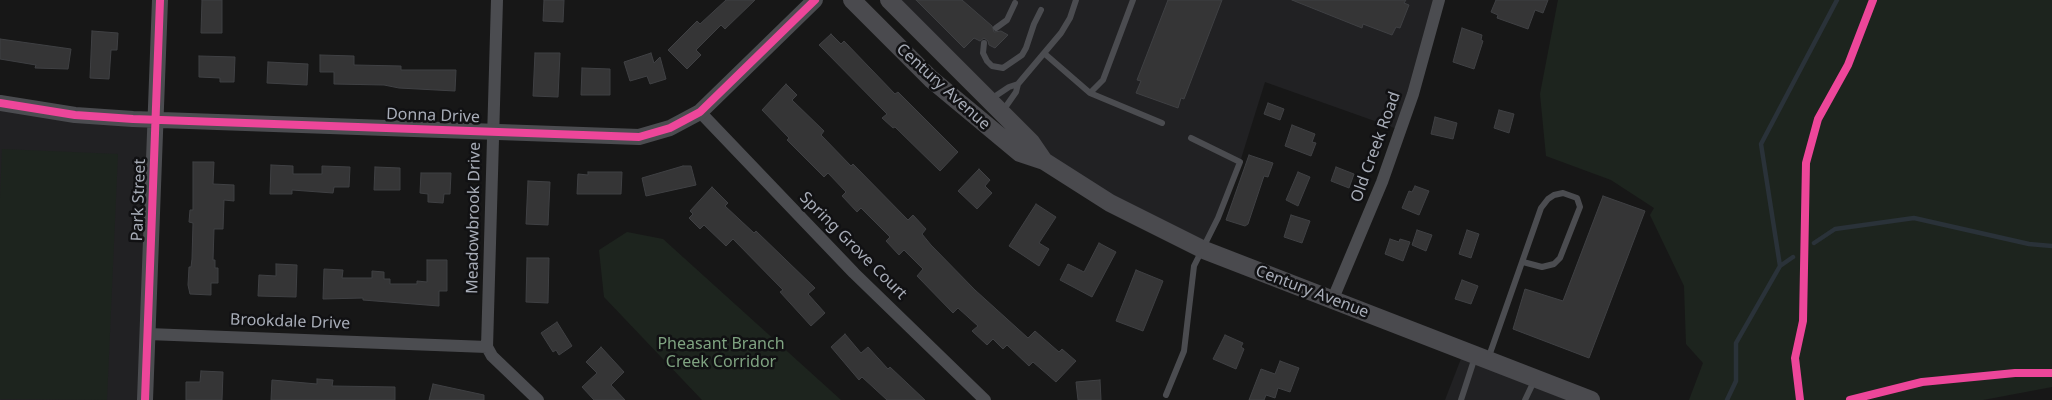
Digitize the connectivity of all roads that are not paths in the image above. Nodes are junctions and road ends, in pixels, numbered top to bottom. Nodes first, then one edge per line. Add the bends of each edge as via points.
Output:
1 (160, 0) edge
2 (497, 0) edge
3 (815, 0) edge
4 (852, 0) edge
5 (889, 0) edge
6 (1076, 0) edge
7 (1133, 0) edge
8 (1439, 0) edge
9 (1015, 3) dead end
10 (1041, 10) dead end
11 (996, 28) dead end
12 (984, 43) dead end
13 (1045, 54) junction
14 (1018, 84) junction
15 (1090, 93) junction
16 (988, 101) junction
17 (0, 103) edge
18 (700, 112) junction
19 (1000, 113) junction
20 (155, 120) junction
21 (1162, 123) dead end
22 (492, 132) junction
23 (1191, 138) dead end
24 (1044, 161) junction
25 (1204, 250) junction
26 (1523, 262) junction
27 (1332, 301) junction
28 (148, 334) junction
29 (487, 347) junction
30 (1481, 358) junction
31 (1535, 379) junction
32 (1166, 395) dead end
33 (145, 400) edge
34 (538, 400) edge
35 (985, 400) edge
36 (1461, 400) edge
37 (1525, 400) edge
38 (1591, 400) edge

1 - 20 street, Park Street
2 - 22 street, Meadowbrook Drive
3 - 18 street, Donna Drive
4 - 24 main road, Century Avenue via 930,79 962,106 1020,153
5 - 16 main road, Century Avenue
6 - 13 lane via 1070,18
7 - 15 lane via 1103,80
8 - 27 street, Old Creek Road via 1413,94 1382,182
9 - 11 lane via 1007,20
10 - 12 lane via 1022,55 1003,68 992,66 987,61 983,53
13 - 14 lane
13 - 15 lane
14 - 16 lane
14 - 19 lane via 1008,105
15 - 21 lane
16 - 19 main road, Century Avenue
17 - 20 street, Donna Drive via 75,115
18 - 22 street, Donna Drive via 670,128 640,137
18 - 35 street, Spring Grove Court via 854,273
19 - 24 main road, Century Avenue via 1031,142
20 - 22 street, Donna Drive
20 - 28 street, Park Street
22 - 29 street, Meadowbrook Drive
23 - 25 lane via 1240,162
24 - 25 main road, Century Avenue via 1110,203
25 - 27 main road, Century Avenue
25 - 32 lane via 1194,266 1184,351
26 - 26 lane via 1548,198 1563,193 1577,198 1580,207 1560,258 1554,264 1542,267
26 - 30 lane
27 - 30 main road, Century Avenue
28 - 29 street, Brookdale Drive
28 - 33 street, Park Street
29 - 34 street via 492,356
30 - 31 main road, Century Avenue
30 - 36 lane
31 - 37 lane
31 - 38 main road, Century Avenue

